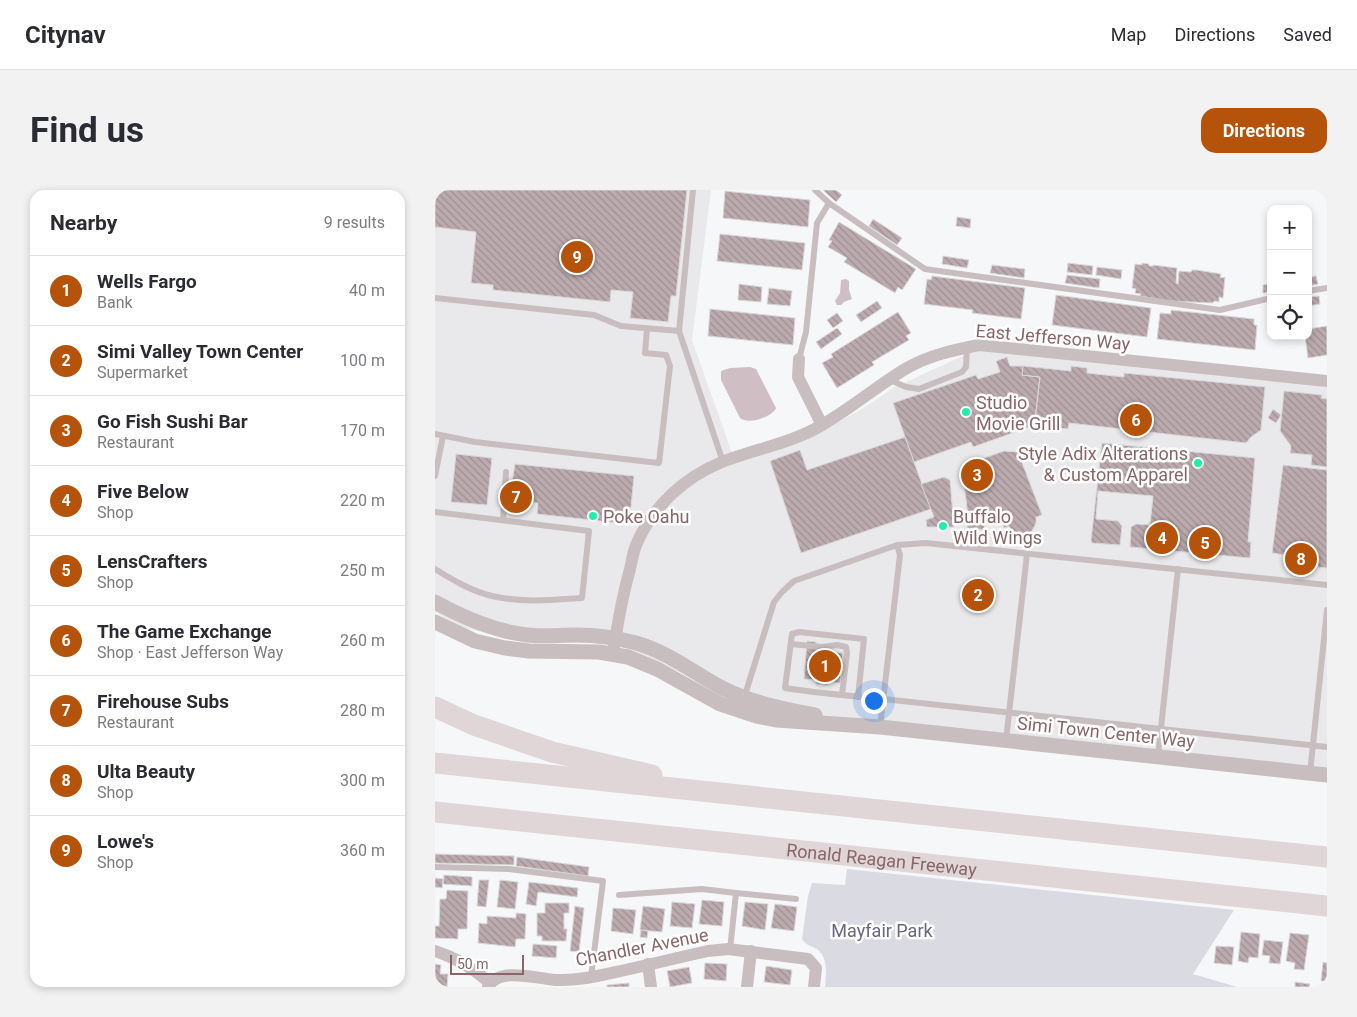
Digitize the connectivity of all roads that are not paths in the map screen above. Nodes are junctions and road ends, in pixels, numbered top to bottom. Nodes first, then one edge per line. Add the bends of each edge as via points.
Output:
1 (693, 190) edge
2 (815, 190) edge
3 (829, 203) junction
4 (1327, 288) edge
5 (1312, 290) edge
6 (435, 298) edge
7 (1267, 299) edge
8 (647, 328) junction
9 (679, 331) junction
10 (967, 347) junction
11 (799, 359) joint
12 (890, 380) junction
13 (1327, 381) edge
14 (822, 425) junction
15 (435, 434) edge
16 (443, 436) junction
17 (723, 462) junction
18 (506, 472) dead end
19 (435, 476) edge
20 (435, 512) edge
21 (503, 520) junction
22 (897, 545) junction
23 (1027, 554) junction
24 (435, 569) edge
25 (1178, 570) junction
26 (1327, 585) edge
27 (435, 602) edge
28 (1327, 610) edge
29 (435, 622) edge
30 (791, 644) junction
31 (614, 646) junction
32 (842, 695) junction
33 (859, 697) junction
34 (883, 699) junction
35 (742, 704) junction
36 (435, 707) edge
37 (1010, 713) junction
38 (880, 727) junction
39 (1161, 729) junction
40 (1006, 740) junction
41 (1313, 746) junction
42 (1327, 747) edge
43 (1158, 756) junction
44 (435, 763) edge
45 (1311, 773) junction
46 (1327, 775) edge
47 (747, 796) junction
48 (435, 812) edge
49 (435, 826) edge
50 (587, 828) junction
51 (1327, 857) edge
52 (435, 867) edge
53 (736, 893) junction
54 (619, 895) dead end
55 (796, 899) dead end
56 (1327, 906) edge
57 (731, 950) junction
58 (435, 951) edge
59 (751, 952) junction
60 (648, 964) junction
61 (591, 978) junction
62 (489, 985) edge
63 (651, 987) edge
64 (747, 987) edge
65 (814, 987) edge

1 - 9 lane
2 - 3 lane
3 - 7 lane via 925,268 1220,310
3 - 11 lane via 817,223 806,332
4 - 5 lane
6 - 8 lane via 594,315 621,326
8 - 9 lane
8 - 16 lane via 645,352 666,356 670,366 659,463
9 - 17 lane
10 - 12 street, East Jefferson Way via 931,357
10 - 12 lane via 966,366 962,372 919,389
10 - 13 street, East Jefferson Way via 979,345
11 - 14 street via 798,377
12 - 14 street, East Jefferson Way
14 - 17 street, East Jefferson Way
15 - 16 lane
16 - 19 lane
17 - 31 street, East Jefferson Way via 702,470 672,492 653,515 637,543
18 - 21 lane
20 - 21 lane
21 - 24 lane via 589,531 582,598 539,601 492,596
22 - 23 lane via 926,543
22 - 34 lane via 900,555
22 - 35 lane via 794,581 782,592 774,602
23 - 25 lane
23 - 37 lane
25 - 26 lane
25 - 39 lane
27 - 31 street, Simi Town Center Way via 464,618 495,628 525,635 585,635
28 - 41 lane
29 - 31 street, Simi Town Center Way via 475,640 505,648 529,651
30 - 32 lane via 785,688
30 - 32 lane via 846,647
30 - 33 lane via 792,634 799,632 864,638
31 - 35 street, Simi Town Center Way via 639,644 667,656
32 - 33 lane
33 - 34 lane
34 - 37 lane
34 - 38 lane
35 - 38 street, Simi Town Center Way via 776,720
36 - 47 highway via 474,725 553,752
37 - 39 lane
37 - 40 lane
38 - 40 street, Simi Town Center Way
39 - 41 lane
39 - 43 lane
40 - 43 street, Simi Town Center Way
41 - 42 lane
41 - 45 lane
43 - 45 street, Simi Town Center Way
44 - 47 highway
45 - 46 street, Simi Town Center Way
47 - 51 highway
48 - 50 highway, Ronald Reagan Freeway
49 - 50 highway
50 - 56 highway, Ronald Reagan Freeway
52 - 61 lane via 509,869 603,881
53 - 54 lane via 702,889
53 - 55 lane
53 - 57 lane
57 - 59 street, Chandler Avenue
57 - 60 street, Chandler Avenue via 708,951
58 - 62 street via 472,967
59 - 64 street
59 - 65 street, Chandler Avenue via 808,958 816,968
60 - 61 street, Chandler Avenue
60 - 63 street
61 - 62 street, Chandler Avenue via 557,980 508,974 497,977

